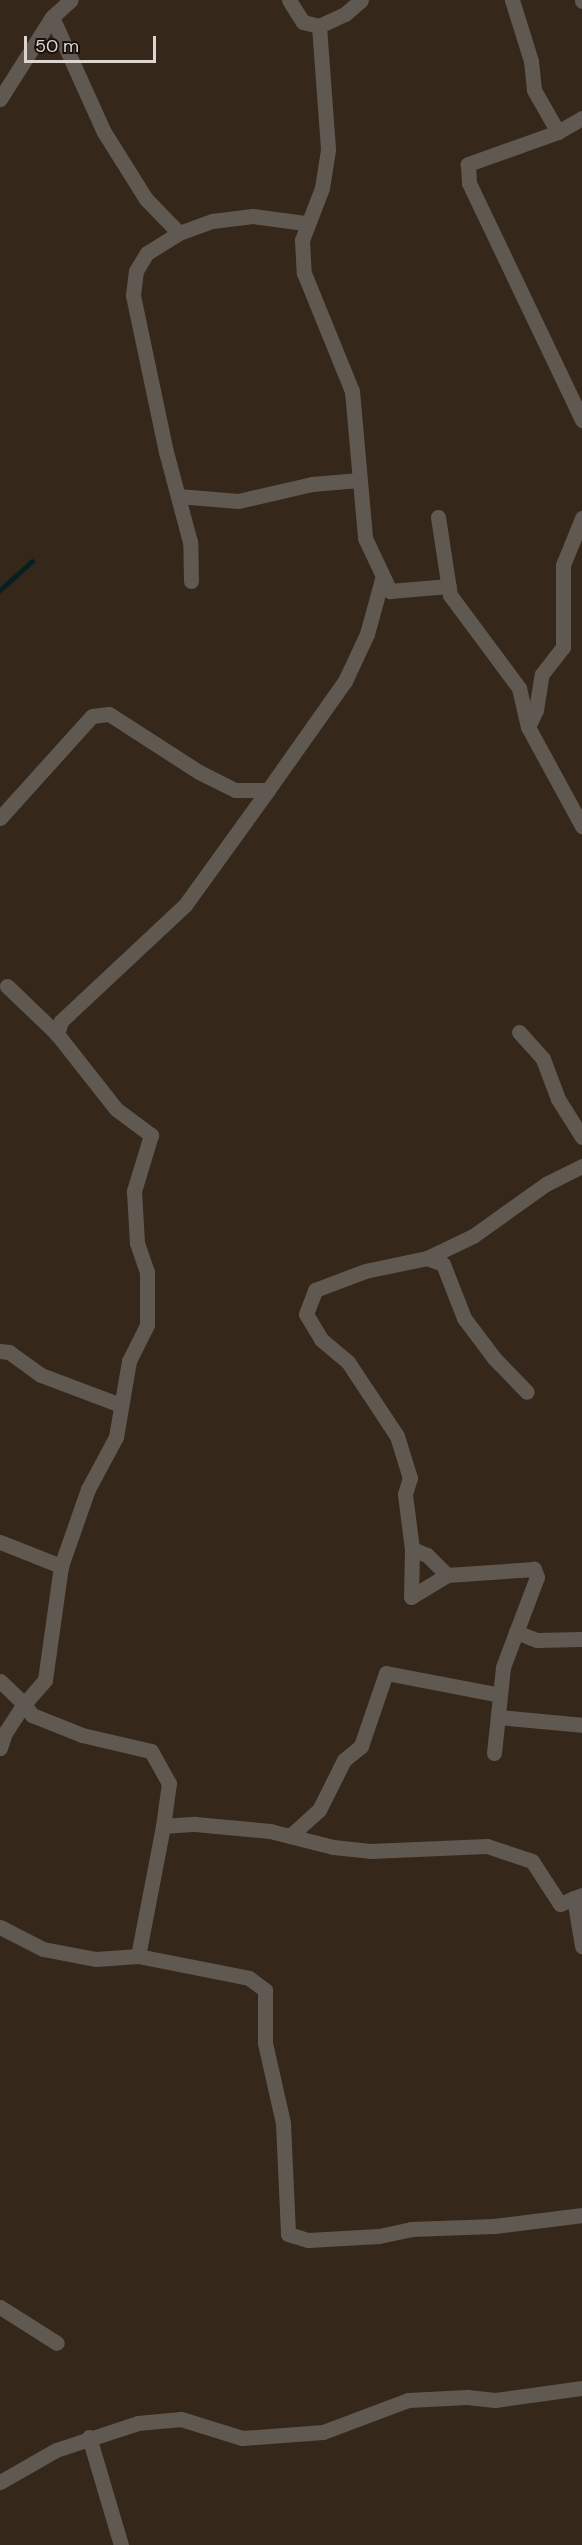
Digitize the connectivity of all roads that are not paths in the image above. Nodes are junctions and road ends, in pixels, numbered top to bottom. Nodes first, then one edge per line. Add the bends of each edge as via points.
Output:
1 (71, 0) edge
2 (289, 0) edge
3 (361, 0) edge
4 (512, 0) edge
5 (52, 17) junction
6 (319, 26) junction
7 (0, 99) edge
8 (582, 118) edge
9 (558, 132) junction
10 (305, 224) junction
11 (178, 233) junction
12 (582, 420) edge
13 (359, 480) junction
14 (178, 496) junction
15 (438, 517) dead end
16 (582, 518) edge
17 (382, 579) junction
18 (191, 581) dead end
19 (449, 586) junction
20 (528, 727) junction
21 (268, 790) junction
22 (0, 818) edge
23 (582, 826) edge
24 (7, 986) dead end
25 (519, 1032) dead end
26 (57, 1034) junction
27 (582, 1137) edge
28 (579, 1173) edge
29 (427, 1258) junction
30 (0, 1351) edge
31 (527, 1392) dead end
32 (121, 1405) junction
33 (0, 1542) edge
34 (412, 1550) junction
35 (61, 1566) junction
36 (447, 1575) junction
37 (516, 1632) junction
38 (582, 1639) edge
39 (0, 1681) edge
40 (500, 1695) junction
41 (24, 1704) junction
42 (498, 1718) junction
43 (582, 1725) edge
44 (0, 1748) edge
45 (494, 1753) dead end
46 (163, 1826) junction
47 (290, 1836) junction
48 (578, 1896) edge
49 (0, 1927) edge
50 (582, 1946) edge
51 (138, 1956) junction
52 (582, 2215) edge
53 (0, 2307) edge
54 (57, 2343) dead end
55 (582, 2388) edge
56 (89, 2437) junction
57 (0, 2482) edge
58 (121, 2545) edge

1 - 5 street
2 - 6 street via 303,22
3 - 6 street via 345,14
4 - 9 street via 531,61 534,90
5 - 7 street
5 - 11 street via 104,132 146,199
6 - 10 street via 328,150 322,188
8 - 9 street
9 - 12 street via 468,164 469,183
10 - 11 street via 253,216 212,221
10 - 13 street via 304,273 352,391
11 - 14 street via 147,253 136,271 133,295
13 - 14 street via 312,484 238,501
13 - 17 street via 365,538
14 - 18 street via 190,542
15 - 19 street
16 - 20 street via 563,565 563,647 542,674 536,710
17 - 19 street via 390,591
17 - 21 street via 367,634 345,681
19 - 20 street via 450,595 474,632 519,688
20 - 23 street
21 - 22 street via 235,790 198,772 109,714 92,716
21 - 26 street via 185,905 61,1022
24 - 26 street
25 - 27 street via 543,1059 558,1099
26 - 32 street via 116,1109 151,1135 134,1191 137,1243 147,1272 147,1324 129,1361
28 - 29 street via 546,1184 473,1236
29 - 31 street via 443,1264 464,1318 494,1358
29 - 34 street via 365,1271 315,1290 306,1314 321,1339 348,1362 397,1436 410,1478 405,1494
30 - 32 street via 9,1352 41,1375
32 - 35 street via 116,1437 88,1489
33 - 35 street
34 - 36 street via 427,1555
34 - 36 street via 411,1598
35 - 41 street via 45,1680
36 - 37 street via 534,1569 537,1577
37 - 38 street via 537,1640
37 - 40 street via 503,1667
39 - 41 street
40 - 42 street
40 - 47 street via 386,1673 361,1746 344,1760 319,1810
41 - 44 street
41 - 46 street via 32,1714 82,1735 151,1751 169,1783
42 - 43 street
42 - 45 street
46 - 47 street via 195,1824
46 - 51 street
47 - 48 street via 370,1851 487,1846 532,1861 560,1904
48 - 50 street
49 - 51 street via 43,1949 96,1959
51 - 52 street via 249,1978 265,1990 265,2043 283,2123 288,2234 308,2240 379,2236
53 - 54 street
55 - 56 street via 495,2400 408,2400 323,2432 242,2438 181,2419 138,2423
56 - 57 street via 56,2450
56 - 58 street

